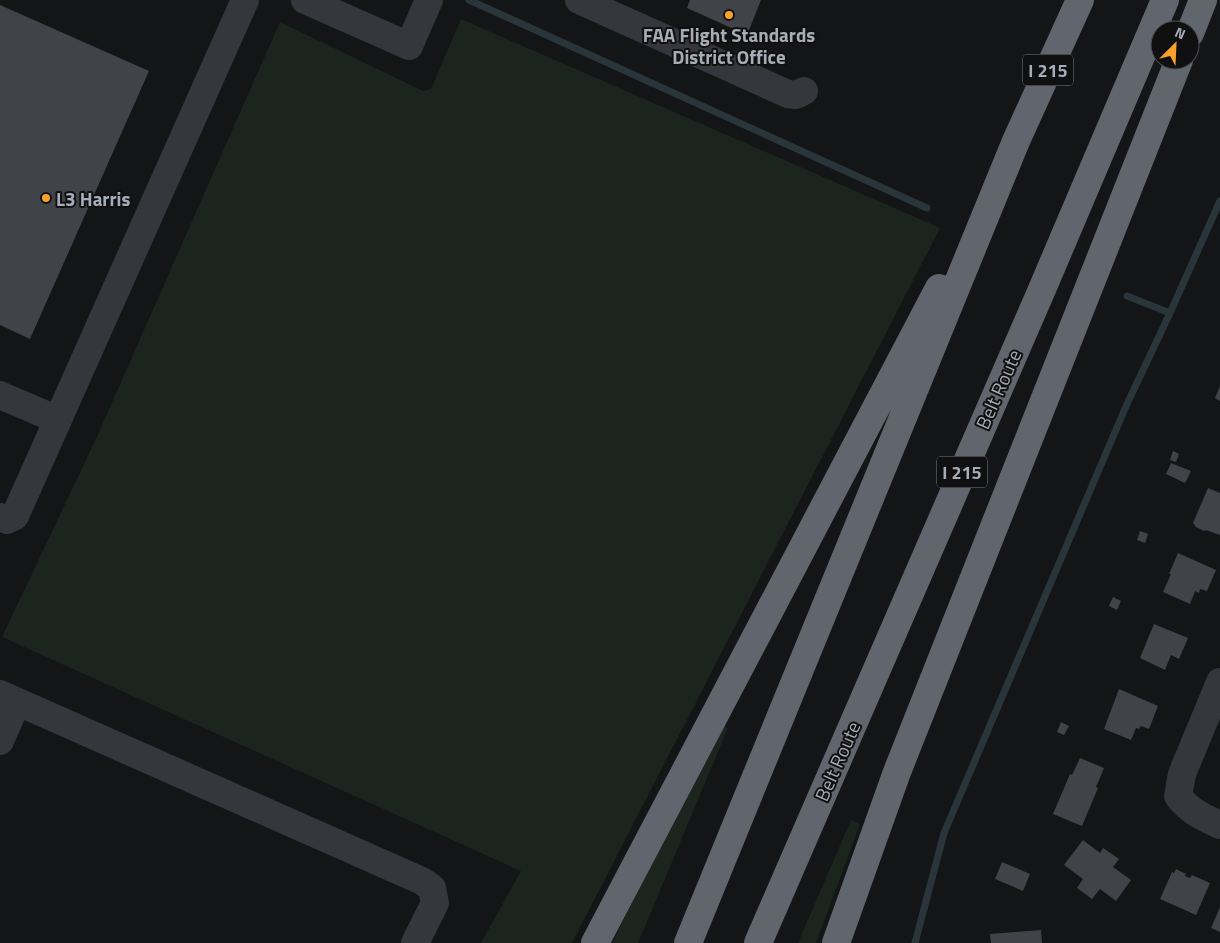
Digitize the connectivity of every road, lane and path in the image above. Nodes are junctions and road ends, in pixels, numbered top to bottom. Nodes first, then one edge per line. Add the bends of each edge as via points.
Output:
1 (245, 0) edge
2 (305, 0) edge
3 (429, 0) edge
4 (579, 0) edge
5 (1080, 0) edge
6 (1165, 0) edge
7 (1203, 0) edge
8 (1195, 20) edge
9 (1175, 70) edge
10 (804, 90) dead end
11 (1016, 141) junction
12 (0, 395) edge
13 (58, 420) junction
14 (0, 517) edge
15 (1220, 682) edge
16 (9, 698) edge
17 (0, 742) edge
18 (1220, 825) edge
19 (415, 943) edge
20 (595, 943) edge
21 (688, 943) edge
22 (758, 943) edge
23 (836, 943) edge

1 - 13 street
2 - 3 street via 409,46
4 - 10 street via 788,94 796,95
5 - 11 highway, I 215
6 - 22 highway, Belt Route / I 215
7 - 8 highway
9 - 23 highway via 897,772
11 - 20 highway
11 - 21 highway, I 215
12 - 13 street
13 - 14 street via 15,516 7,520
15 - 18 street via 1182,774 1178,796 1194,812
16 - 17 street
16 - 19 street via 422,881 432,888 435,903

